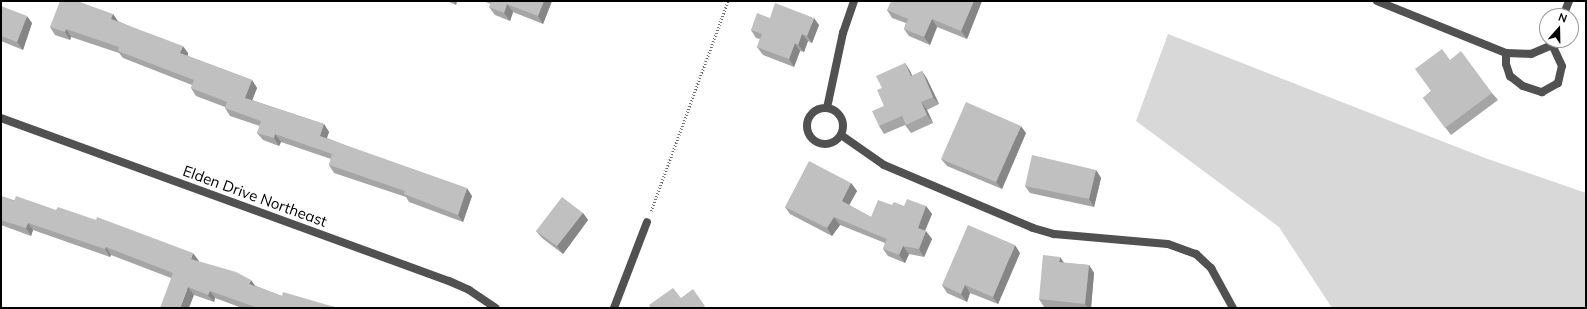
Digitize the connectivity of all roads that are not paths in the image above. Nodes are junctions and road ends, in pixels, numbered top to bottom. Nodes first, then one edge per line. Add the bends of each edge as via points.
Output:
1 (854, 1) edge
2 (1377, 1) edge
3 (1543, 48) edge
4 (1555, 48) edge
5 (1506, 53) junction
6 (827, 108) junction
7 (1, 118) edge
8 (841, 135) junction
9 (647, 222) road end
10 (496, 308) edge
11 (614, 308) edge
12 (1234, 308) edge

1 - 6 street
2 - 5 street
3 - 5 street via 1531,54
4 - 5 street via 1562,66 1558,83 1542,92 1523,86 1510,76
6 - 8 street via 833,110 842,121
6 - 8 street via 813,112 809,118 808,132 816,142 823,145 830,144
7 - 10 street, Elden Drive Northeast via 449,281 469,290
8 - 12 street via 884,165 1033,228 1054,234 1168,244 1196,254 1211,268
9 - 11 street

